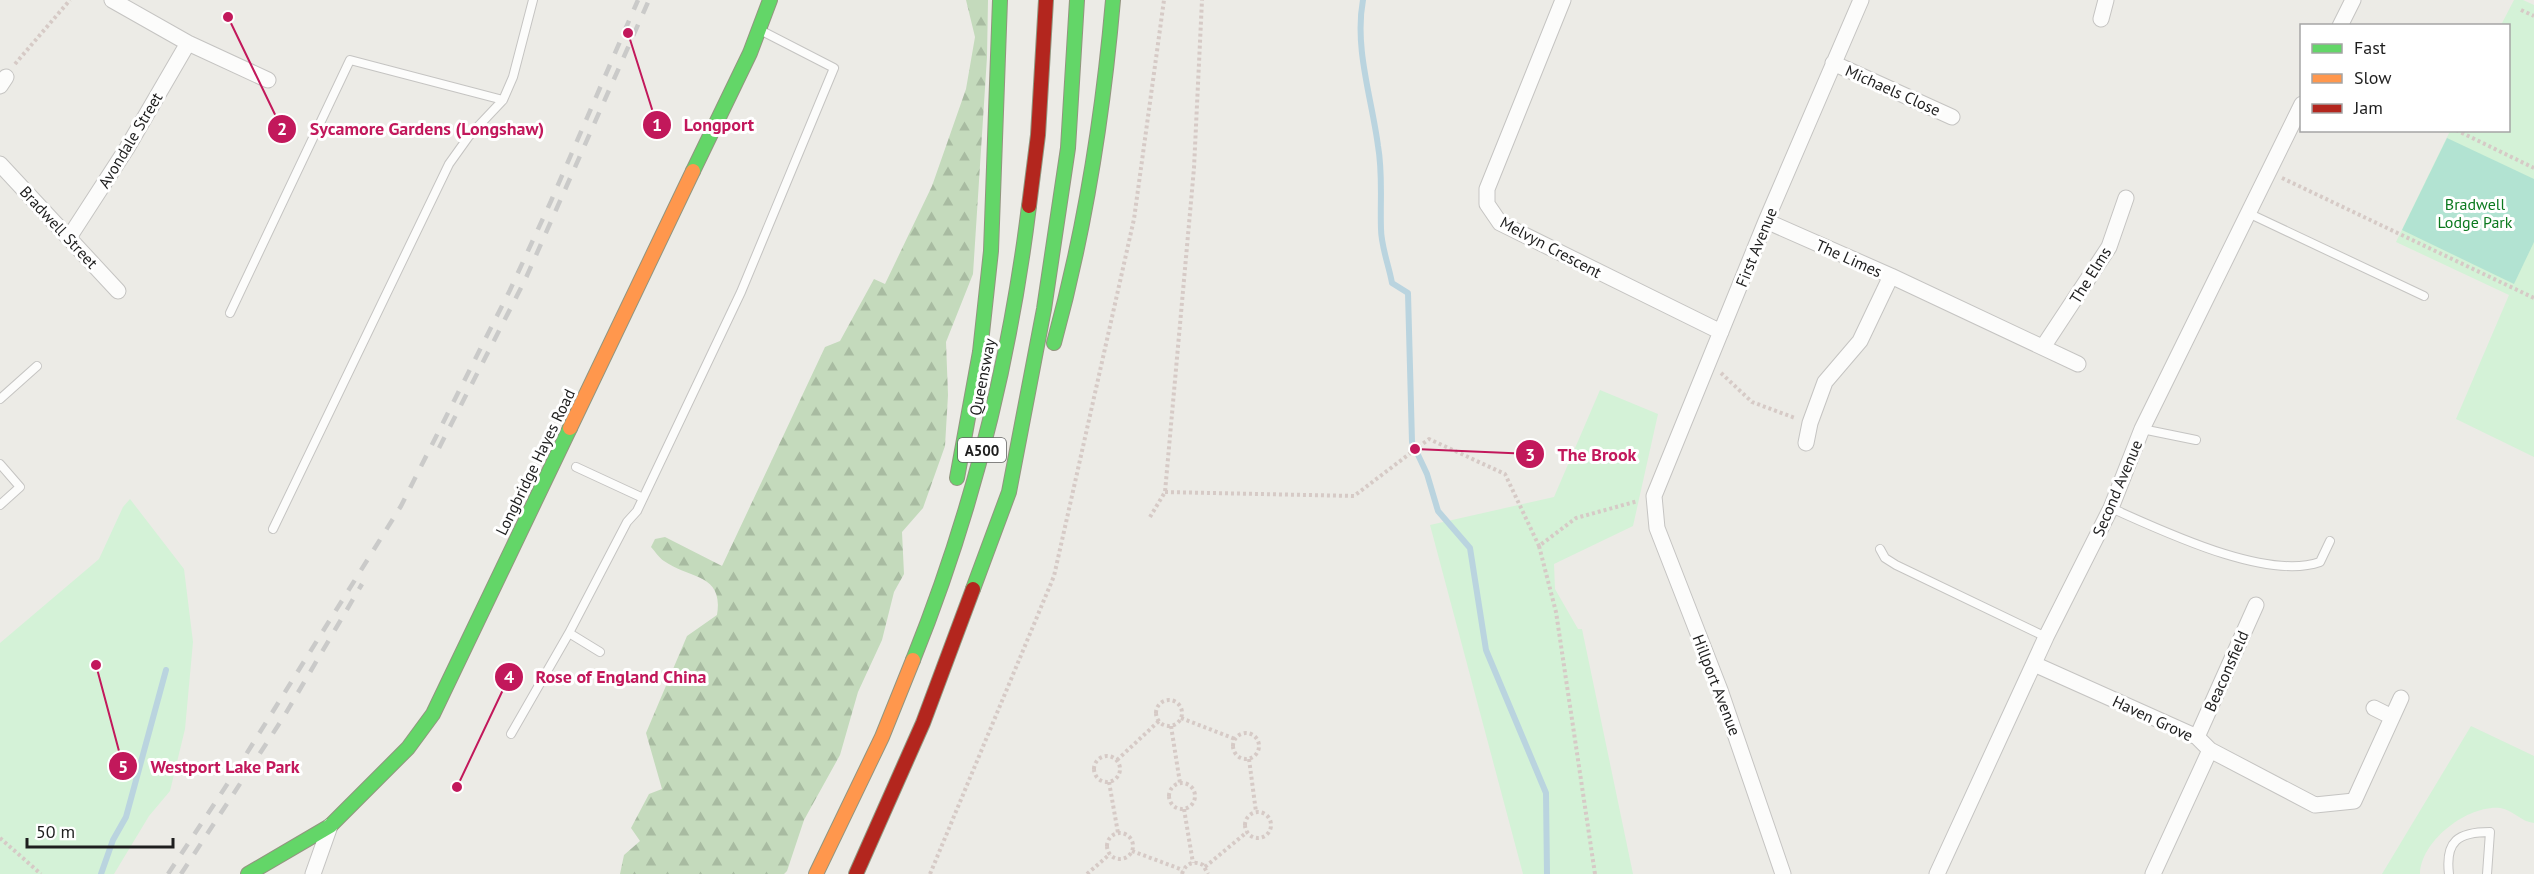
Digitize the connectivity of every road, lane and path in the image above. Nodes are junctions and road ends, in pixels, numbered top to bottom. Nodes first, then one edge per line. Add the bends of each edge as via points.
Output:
1 (70, 0) edge
2 (112, 0) edge
3 (532, 0) edge
4 (770, 0) edge
5 (1000, 0) edge
6 (1046, 0) edge
7 (1077, 0) edge
8 (1113, 0) edge
9 (1164, 0) edge
10 (1202, 0) edge
11 (1563, 0) edge
12 (1861, 0) edge
13 (2106, 0) edge
14 (2353, 0) edge
15 (2521, 10) dead end
16 (2534, 16) edge
17 (2101, 19) dead end
18 (2341, 24) edge
19 (759, 29) junction
20 (188, 43) junction
21 (1833, 63) junction
22 (268, 80) dead end
23 (3, 82) edge
24 (503, 100) junction
25 (2300, 106) edge
26 (1952, 117) dead end
27 (2460, 132) edge
28 (0, 164) edge
29 (2534, 168) edge
30 (2268, 171) junction
31 (2126, 198) dead end
32 (2248, 213) junction
33 (1766, 221) junction
34 (70, 237) junction
35 (1891, 276) junction
36 (118, 291) dead end
37 (2424, 296) dead end
38 (2534, 297) edge
39 (230, 313) dead end
40 (1721, 332) junction
41 (2043, 347) junction
42 (1709, 362) junction
43 (2078, 364) dead end
44 (37, 366) dead end
45 (0, 399) edge
46 (1810, 423) junction
47 (2142, 429) junction
48 (2196, 440) dead end
49 (1806, 443) dead end
50 (0, 464) edge
51 (576, 467) dead end
52 (1009, 492) junction
53 (1165, 492) junction
54 (1654, 496) junction
55 (643, 498) junction
56 (0, 505) edge
57 (2111, 508) junction
58 (1150, 517) dead end
59 (273, 529) dead end
60 (2330, 541) dead end
61 (1539, 546) junction
62 (1880, 549) dead end
63 (2256, 605) dead end
64 (934, 608) junction
65 (569, 633) junction
66 (2046, 637) junction
67 (600, 652) dead end
68 (2034, 664) junction
69 (2401, 698) dead end
70 (2374, 708) dead end
71 (2392, 717) junction
72 (1181, 718) junction
73 (1159, 722) junction
74 (1171, 726) junction
75 (511, 734) dead end
76 (2197, 737) junction
77 (1235, 739) junction
78 (2210, 750) junction
79 (1249, 759) junction
80 (1117, 760) junction
81 (1109, 782) junction
82 (1180, 783) junction
83 (1184, 809) junction
84 (1256, 812) junction
85 (330, 826) junction
86 (1119, 832) junction
87 (1247, 832) junction
88 (0, 838) edge
89 (1132, 851) junction
90 (1110, 854) junction
91 (1193, 862) junction
92 (1205, 867) junction
93 (1182, 872) edge
94 (41, 874) edge
95 (248, 874) edge
96 (313, 874) edge
97 (816, 874) edge
98 (856, 874) edge
99 (930, 874) edge
100 (1087, 874) edge
101 (1208, 874) edge
102 (1595, 874) edge
103 (1783, 874) edge
104 (1937, 874) edge
105 (2153, 874) edge
106 (2449, 874) edge
107 (2487, 874) edge

1 - 23 path
2 - 20 street
3 - 24 lane via 513,77
4 - 19 main road, Longbridge Hayes Road
5 - 64 main road via 997,154 982,334
6 - 64 main road, Queensway / A500 via 1038,135 1028,216 995,401
7 - 52 main road, A500 via 1068,148 1044,309
8 - 52 main road via 1104,107 1072,280
9 - 99 path via 1134,219 1054,576
10 - 53 path via 1194,168
11 - 40 street, Melvyn Crescent via 1487,189 1487,204 1500,223
12 - 21 street, First Avenue
13 - 17 street
14 - 18 street
15 - 16 path
19 - 55 lane via 834,68 741,292
19 - 85 main road, Longbridge Hayes Road via 433,714 408,748
20 - 22 street
20 - 34 street, Avondale Street
21 - 26 street, Michaels Close
21 - 33 street, First Avenue
24 - 39 lane via 350,60
24 - 59 lane via 449,164
25 - 30 street, Second Avenue
27 - 29 path
28 - 34 street, Bradwell Street
30 - 32 street, Second Avenue
30 - 38 path
31 - 41 street, The Elms via 2109,248
32 - 37 lane
32 - 47 street, Second Avenue
33 - 35 street, The Limes
33 - 40 street, First Avenue
34 - 36 street, Bradwell Street
35 - 41 street
35 - 46 street, The Limes via 1860,341 1825,382
40 - 42 street, First Avenue
41 - 43 street
42 - 46 path via 1752,402
42 - 54 street, First Avenue
44 - 45 lane
46 - 49 street, The Limes
47 - 48 lane
47 - 57 street, Second Avenue
50 - 56 lane via 20,487
51 - 55 lane
52 - 98 main road, A500 via 923,723
53 - 58 path
53 - 61 path via 1354,496 1429,439 1505,474
54 - 61 path via 1576,518
54 - 103 street, Hillport Avenue via 1657,528 1724,701
55 - 65 lane
57 - 60 lane via 2205,546 2278,567 2304,568 2320,562
57 - 66 street, Second Avenue
61 - 102 path via 1556,612
62 - 66 lane via 1896,565
63 - 76 street, Beaconsfield
64 - 97 main road, Queensway / A500 via 882,736
65 - 67 lane
65 - 75 lane
66 - 68 street, Second Avenue
68 - 76 street, Haven Grove
68 - 104 street, Second Avenue
69 - 71 street
70 - 71 street
71 - 78 street via 2354,801 2315,805
72 - 73 path via 1178,704 1166,700 1156,709
72 - 74 path
72 - 77 path
73 - 74 path
73 - 80 path
74 - 82 path
76 - 78 street, Haven Grove
77 - 79 path via 1236,754
77 - 79 path via 1246,732 1256,736 1259,749
78 - 105 street, Haven Grove
79 - 84 path
80 - 81 path via 1119,774
80 - 81 path via 1105,756 1095,765 1097,778
81 - 86 path
82 - 83 path via 1172,788 1169,798 1174,806
82 - 83 path via 1190,785 1195,792 1193,803
83 - 91 path
84 - 87 path via 1245,821
84 - 87 path via 1269,818 1269,832 1258,838
85 - 95 main road, Longbridge Hayes Road
85 - 96 street
86 - 89 path via 1129,836
86 - 90 path via 1107,841
87 - 92 path
88 - 94 path
89 - 90 path via 1122,858
89 - 93 path
90 - 100 path
91 - 92 path
91 - 93 path
92 - 101 path
106 - 107 lane via 2451,844 2463,835 2490,832

